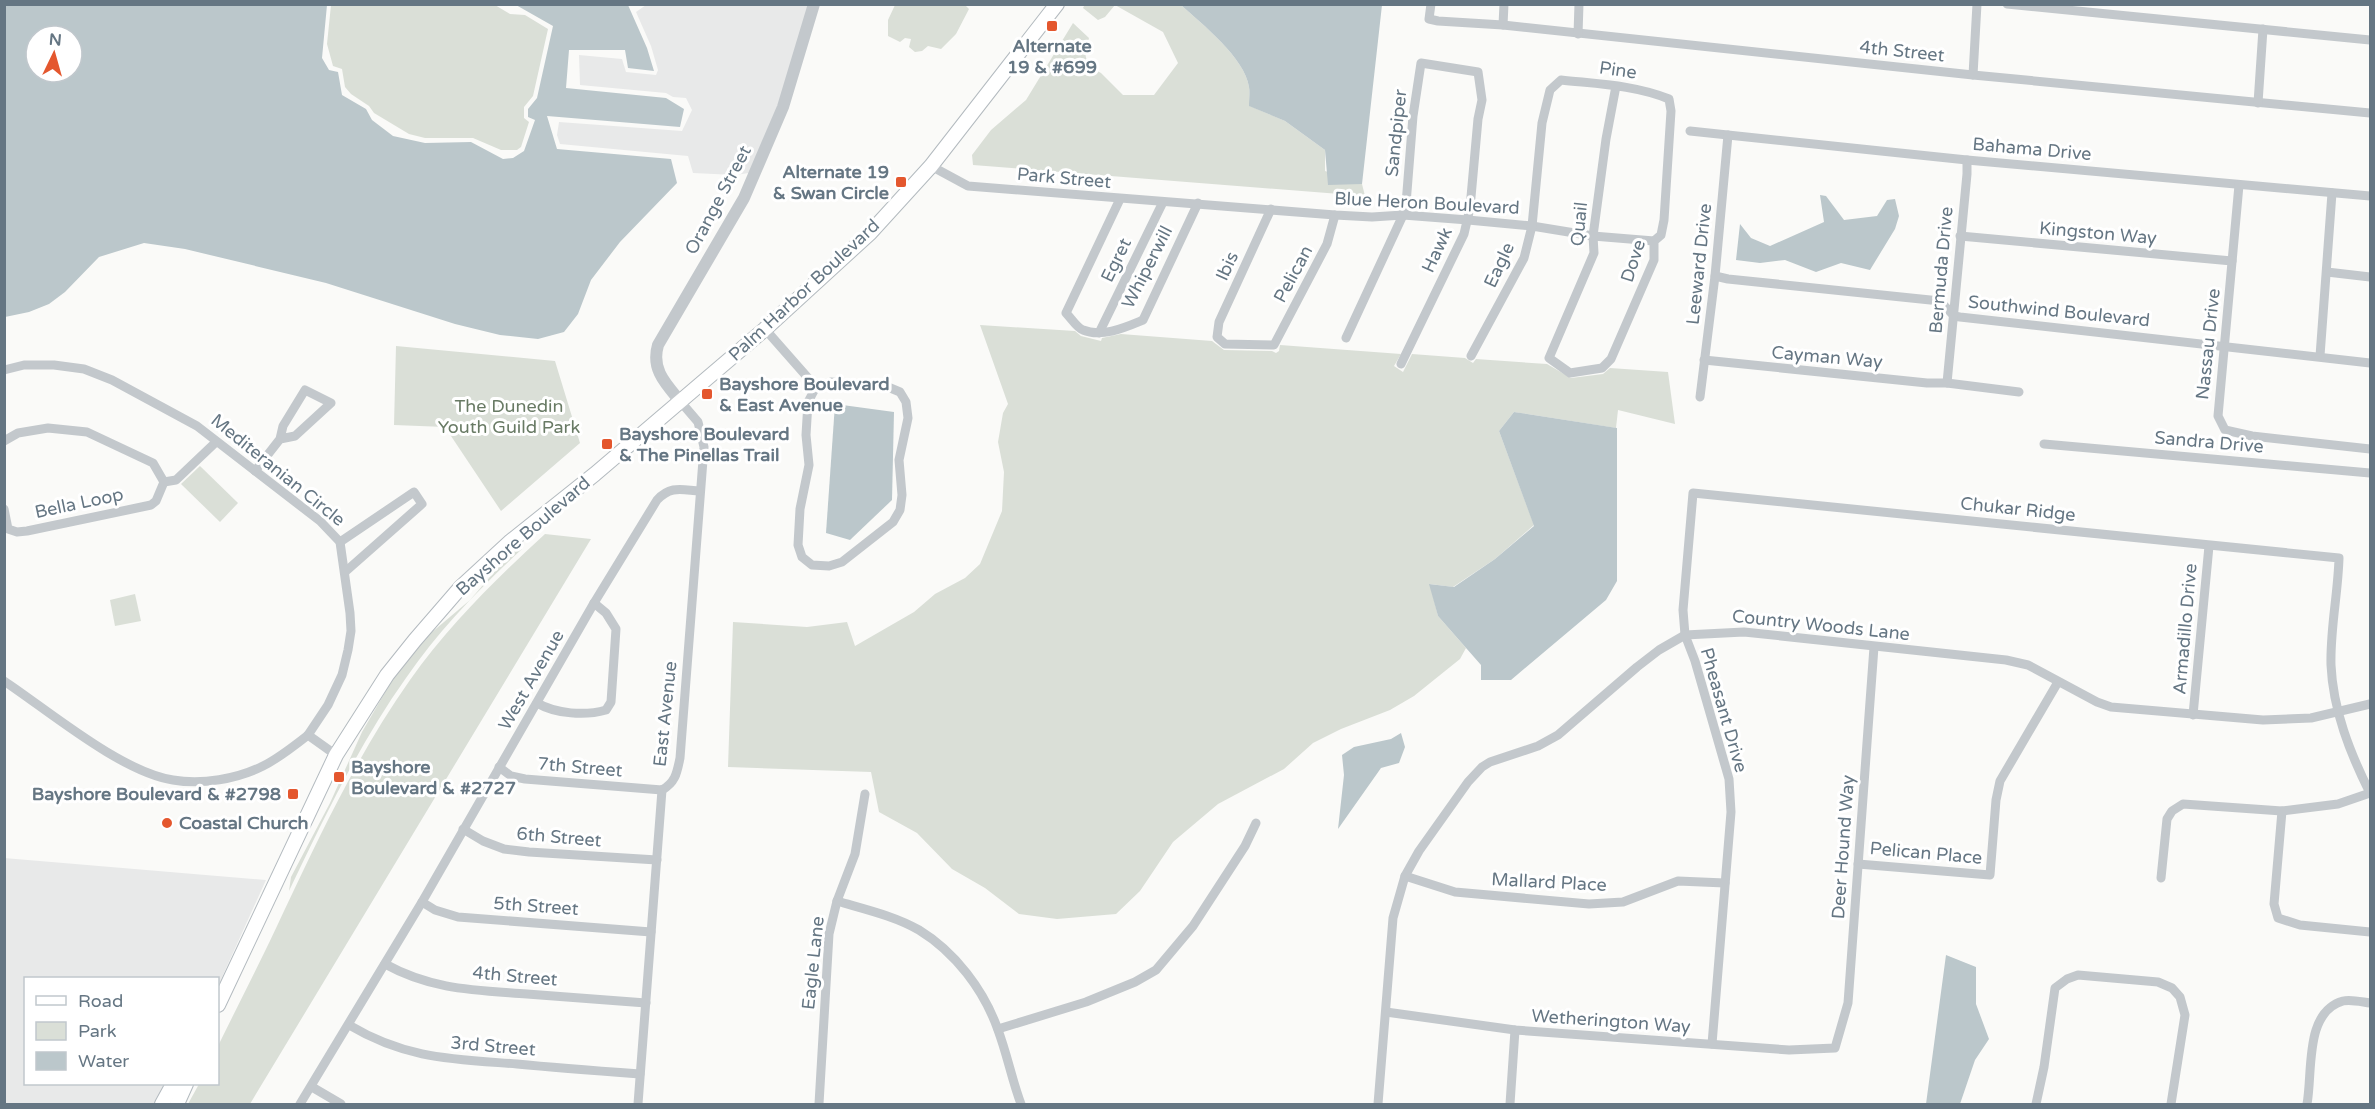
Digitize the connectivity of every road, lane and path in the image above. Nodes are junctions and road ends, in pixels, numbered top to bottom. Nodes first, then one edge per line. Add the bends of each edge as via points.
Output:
1 (814, 4) edge
2 (1057, 4) edge
3 (1431, 4) edge
4 (1504, 4) edge
5 (1579, 4) edge
6 (1977, 4) edge
7 (2007, 4) edge
8 (1503, 25) junction
9 (2263, 29) junction
10 (1578, 34) junction
11 (2370, 40) edge
12 (1421, 63) joint
13 (1973, 75) junction
14 (1561, 80) joint
15 (1616, 86) junction
16 (1669, 99) joint
17 (2258, 103) junction
18 (2370, 113) edge
19 (1690, 131) dead end
20 (1728, 135) junction
21 (1967, 159) junction
22 (932, 166) junction
23 (2240, 185) junction
24 (2332, 193) junction
25 (2370, 196) edge
26 (1120, 199) junction
27 (1163, 202) junction
28 (1198, 203) junction
29 (1271, 209) junction
30 (1403, 214) junction
31 (1335, 215) junction
32 (1468, 220) junction
33 (1532, 226) junction
34 (1593, 236) junction
35 (1960, 236) junction
36 (1654, 241) junction
37 (2232, 261) junction
38 (2327, 272) junction
39 (1715, 276) junction
40 (2370, 277) edge
41 (1954, 316) junction
42 (765, 329) junction
43 (1099, 333) junction
44 (1346, 338) dead end
45 (1274, 345) joint
46 (2225, 345) junction
47 (1472, 356) dead end
48 (2320, 356) junction
49 (1549, 358) joint
50 (1704, 360) junction
51 (2370, 363) edge
52 (1401, 364) dead end
53 (4, 370) edge
54 (1947, 383) junction
55 (816, 387) junction
56 (2019, 392) dead end
57 (1700, 397) dead end
58 (680, 401) junction
59 (280, 439) junction
60 (4, 441) edge
61 (216, 442) junction
62 (2044, 444) dead end
63 (2370, 448) edge
64 (255, 471) junction
65 (2370, 473) edge
66 (164, 482) junction
67 (700, 491) junction
68 (1693, 493) joint
69 (4, 508) edge
70 (340, 542) junction
71 (2209, 546) junction
72 (345, 572) junction
73 (594, 603) junction
74 (1685, 635) junction
75 (1874, 647) junction
76 (4, 681) edge
77 (2058, 682) junction
78 (537, 704) junction
79 (2370, 704) edge
80 (2338, 711) junction
81 (2193, 715) junction
82 (308, 735) junction
83 (336, 755) junction
84 (499, 767) junction
85 (662, 790) junction
86 (2370, 793) edge
87 (865, 794) dead end
88 (2282, 811) junction
89 (1256, 823) dead end
90 (464, 829) junction
91 (657, 860) junction
92 (1858, 864) junction
93 (1405, 876) junction
94 (2161, 878) dead end
95 (1725, 884) junction
96 (837, 901) junction
97 (422, 902) junction
98 (651, 932) junction
99 (2370, 932) edge
100 (385, 964) junction
101 (219, 1003) edge
102 (646, 1003) junction
103 (2370, 1003) edge
104 (1386, 1012) junction
105 (349, 1025) junction
106 (998, 1029) junction
107 (1515, 1030) junction
108 (1712, 1044) junction
109 (1835, 1048) joint
110 (640, 1074) junction
111 (172, 1085) edge
112 (185, 1085) edge
113 (312, 1087) junction
114 (162, 1104) edge
115 (177, 1104) edge
116 (300, 1104) edge
117 (341, 1104) edge
118 (638, 1104) edge
119 (819, 1104) edge
120 (1021, 1104) edge
121 (1378, 1104) edge
122 (1510, 1104) edge
123 (2036, 1104) edge
124 (2171, 1104) edge
125 (2307, 1104) edge

1 - 58 street, Orange Street via 783,108 744,198 658,345 655,362 659,374
2 - 22 main road, Palm Harbor Boulevard
3 - 8 street, 4th Street via 1429,19
4 - 8 street
5 - 10 street
6 - 13 street
7 - 9 street
8 - 10 street, 4th Street
9 - 11 street
9 - 17 street
10 - 13 street, 4th Street
12 - 30 street, Sandpiper
12 - 32 street, Hawk via 1479,72 1482,100
13 - 17 street, 4th Street
14 - 15 street, Pine
14 - 33 street, Eagle via 1550,90 1542,123
15 - 16 street, Pine
15 - 34 street, Quail
16 - 36 street, Dove via 1664,220 1661,235
17 - 18 street, 4th Street
19 - 20 street, Bahama Drive
20 - 21 street, Bahama Drive
20 - 39 street, Leeward Drive
21 - 23 street, Bahama Drive
21 - 35 street, Bermuda Drive
22 - 26 street, Park Street via 968,186
22 - 42 main road, Palm Harbor Boulevard via 870,233
23 - 24 street, Bahama Drive
23 - 37 street, Nassau Drive
24 - 25 street, Bahama Drive
24 - 38 street
26 - 27 street, Park Street
26 - 43 street via 1066,313 1082,330
27 - 28 street, Park Street
27 - 43 street, Egret
28 - 29 street, Blue Heron Boulevard
28 - 43 street, Whiperwill via 1143,320
29 - 31 street, Blue Heron Boulevard
29 - 45 street, Ibis via 1219,322 1217,337 1225,344
30 - 31 street, Blue Heron Boulevard
30 - 32 street, Blue Heron Boulevard
30 - 44 street, Sandpiper
31 - 45 street, Pelican via 1328,244
32 - 33 street, Blue Heron Boulevard
32 - 52 street, Hawk
33 - 34 street, Blue Heron Boulevard
33 - 47 street, Eagle via 1524,258
34 - 36 street, Blue Heron Boulevard
34 - 49 street, Quail via 1594,253
35 - 37 street, Kingston Way
35 - 41 street, Bermuda Drive
36 - 49 street, Dove via 1654,260 1611,359 1602,368 1570,373
37 - 46 street, Nassau Drive
38 - 40 street
38 - 48 street
39 - 41 street, Southwind Boulevard via 1940,301
39 - 50 street, Leeward Drive
41 - 46 street, Southwind Boulevard
41 - 54 street, Bermuda Drive
42 - 55 street
42 - 58 main road, Palm Harbor Boulevard
46 - 48 street, Southwind Boulevard
46 - 63 street, Nassau Drive via 2218,416 2225,430
48 - 51 street, Southwind Boulevard
50 - 54 street, Cayman Way
50 - 57 street, Leeward Drive
53 - 61 street, Mediteranian Circle via 24,365 84,369 190,423
54 - 56 street, Cayman Way
55 - 55 street via 808,402 809,465 798,545 802,557 812,565 829,566 859,549 893,522 900,510 899,460 908,418 900,392 888,387 831,382
58 - 67 street, East Avenue via 698,423 702,435
58 - 83 main road, Bayshore Boulevard via 460,588 387,675
59 - 59 street via 283,426 305,390 331,403 295,436
59 - 64 street
60 - 66 street via 18,433 48,428 87,432 153,463
61 - 64 street, Mediteranian Circle
61 - 66 street, Bella Loop via 176,480
62 - 65 street, Sandra Drive
64 - 70 street, Mediteranian Circle via 320,521
66 - 69 street, Bella Loop via 151,505 27,531 8,530
67 - 73 street, West Avenue via 675,489 657,500
67 - 85 street, East Avenue via 680,758 675,779
68 - 71 street, Chukar Ridge
68 - 74 street, Pheasant Drive via 1684,579
70 - 72 street, Mediteranian Circle
70 - 72 street via 414,492 422,504
71 - 80 street, Chukar Ridge via 2339,558 2331,666
71 - 81 street, Armadillo Drive
72 - 82 street, Mediteranian Circle via 351,631 346,658 328,705
73 - 78 street, West Avenue
73 - 78 street via 616,629 611,702 606,710 596,713 558,711
74 - 75 street, Country Woods Lane via 1744,632
74 - 93 street, Country Woods Lane via 1636,667 1558,735 1482,767
74 - 95 street, Pheasant Drive via 1729,779 1731,812
75 - 77 street, Country Woods Lane via 2006,660 2028,665
75 - 92 street, Deer Hound Way
76 - 82 street, Mediteranian Circle via 124,762 173,780 203,782 232,777 262,767
77 - 81 street, Country Woods Lane via 2111,707
77 - 92 street, Pelican Place via 2000,781 1990,875
78 - 84 street, West Avenue
79 - 80 street, Country Woods Lane
80 - 81 street, Country Woods Lane via 2294,720
80 - 86 street via 2353,758
82 - 83 street
83 - 101 main road, Bayshore Boulevard
84 - 85 street, 7th Street via 511,776 525,779
84 - 90 street, West Avenue
85 - 91 street, East Avenue
86 - 88 street via 2338,804
87 - 96 street, Eagle Lane via 855,854
88 - 94 street via 2183,804 2167,819
88 - 99 street via 2274,904 2278,918 2300,925
89 - 106 street via 1193,926 1156,970 1086,1002
90 - 91 street, 6th Street via 504,849
90 - 97 street, West Avenue
91 - 98 street, East Avenue
92 - 109 street, Deer Hound Way via 1848,1003
93 - 95 street, Mallard Place via 1455,892 1589,904 1623,902 1678,881
93 - 104 street, Country Woods Lane via 1393,918
95 - 108 street, Pheasant Drive
96 - 106 street via 918,929 942,946 978,988
96 - 119 street, Eagle Lane via 829,934
97 - 98 street, 5th Street via 458,917
97 - 100 street, West Avenue
98 - 102 street, East Avenue
100 - 102 street, 4th Street via 430,984
100 - 105 street, West Avenue
102 - 110 street, East Avenue
103 - 125 street via 2345,1000 2327,1008 2315,1026
104 - 107 street, Wetherington Way
104 - 121 street, Country Woods Lane
105 - 110 street, 3rd Street via 375,1041 443,1059
105 - 113 street, West Avenue
106 - 120 street
107 - 108 street, Wetherington Way
107 - 122 street
108 - 109 street, Wetherington Way via 1789,1050
110 - 118 street, East Avenue
111 - 114 main road
112 - 115 main road
113 - 116 street, West Avenue
113 - 117 street
123 - 124 street via 2055,988 2078,975 2158,982 2180,997 2185,1015

